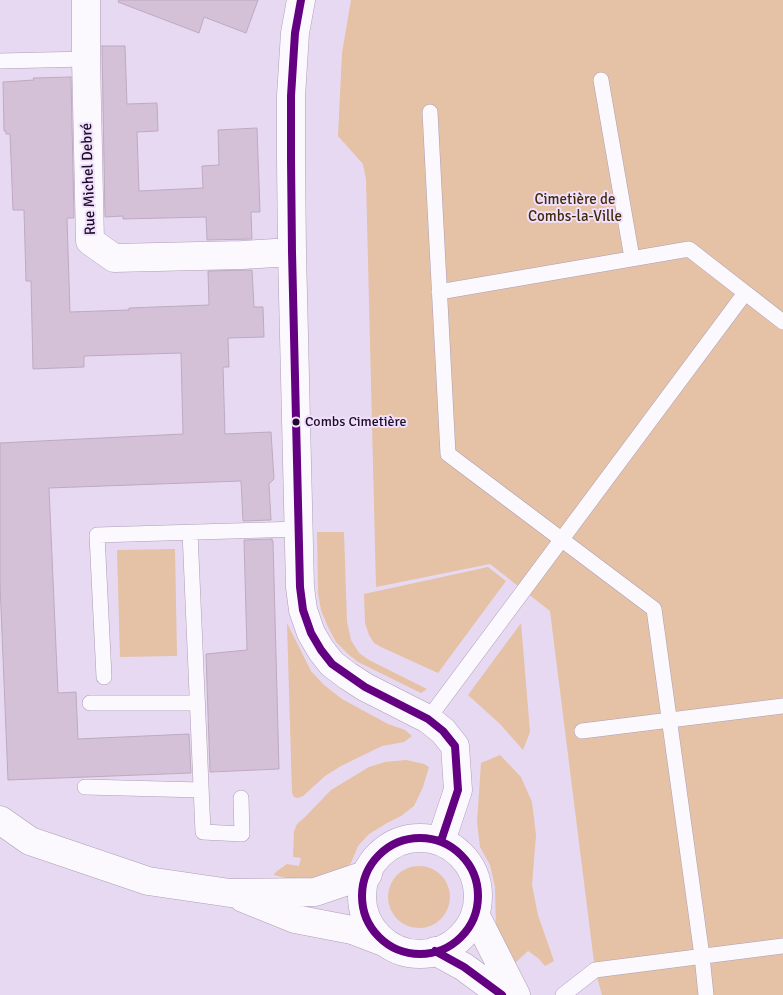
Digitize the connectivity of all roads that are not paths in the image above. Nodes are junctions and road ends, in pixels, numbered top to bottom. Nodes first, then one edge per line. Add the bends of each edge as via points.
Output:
1 (86, 0) edge
2 (301, 0) edge
3 (86, 59) junction
4 (0, 61) edge
5 (601, 80) dead end
6 (430, 112) dead end
7 (292, 252) junction
8 (632, 258) junction
9 (439, 292) junction
10 (745, 293) junction
11 (783, 322) edge
12 (299, 528) junction
13 (190, 532) junction
14 (562, 540) junction
15 (104, 677) dead end
16 (90, 703) dead end
17 (197, 703) junction
18 (783, 706) edge
19 (428, 719) junction
20 (670, 720) junction
21 (582, 731) dead end
22 (85, 787) dead end
23 (201, 790) junction
24 (242, 798) dead end
25 (0, 820) edge
26 (441, 841) junction
27 (368, 874) junction
28 (230, 893) junction
29 (476, 916) junction
30 (386, 943) junction
31 (783, 946) edge
32 (435, 951) junction
33 (702, 956) junction
34 (502, 995) edge
35 (516, 995) edge
36 (563, 995) edge
37 (706, 995) edge

1 - 3 street, Rue Michel Debré
2 - 7 street via 295,33 291,96
3 - 4 lane
3 - 7 street, Rue Michel Debré via 90,241 114,258
5 - 8 lane
6 - 9 lane
7 - 12 street
8 - 9 lane
8 - 10 lane via 689,249
9 - 14 lane via 448,454
10 - 11 lane
10 - 14 lane
12 - 13 lane
12 - 19 street via 302,610 310,633 321,650 332,664 365,687
13 - 15 lane via 97,536
13 - 17 lane
14 - 19 lane
14 - 20 lane via 654,609
16 - 17 lane
17 - 23 lane
18 - 20 lane
19 - 26 street via 455,746 458,790
20 - 21 lane
20 - 33 lane
22 - 23 lane
23 - 24 lane via 203,832 242,834
25 - 28 street via 30,841 148,881
26 - 27 street via 421,838 401,841 385,850 371,865
26 - 29 street via 461,853 472,870 478,889
27 - 28 street via 315,892
27 - 30 street via 362,897 366,918 376,935
28 - 30 street via 295,919 352,930
29 - 32 street via 465,934 450,947
29 - 35 street
30 - 32 street via 405,952 425,954
31 - 33 lane
32 - 34 street via 464,967
33 - 36 lane via 595,970
33 - 37 lane

